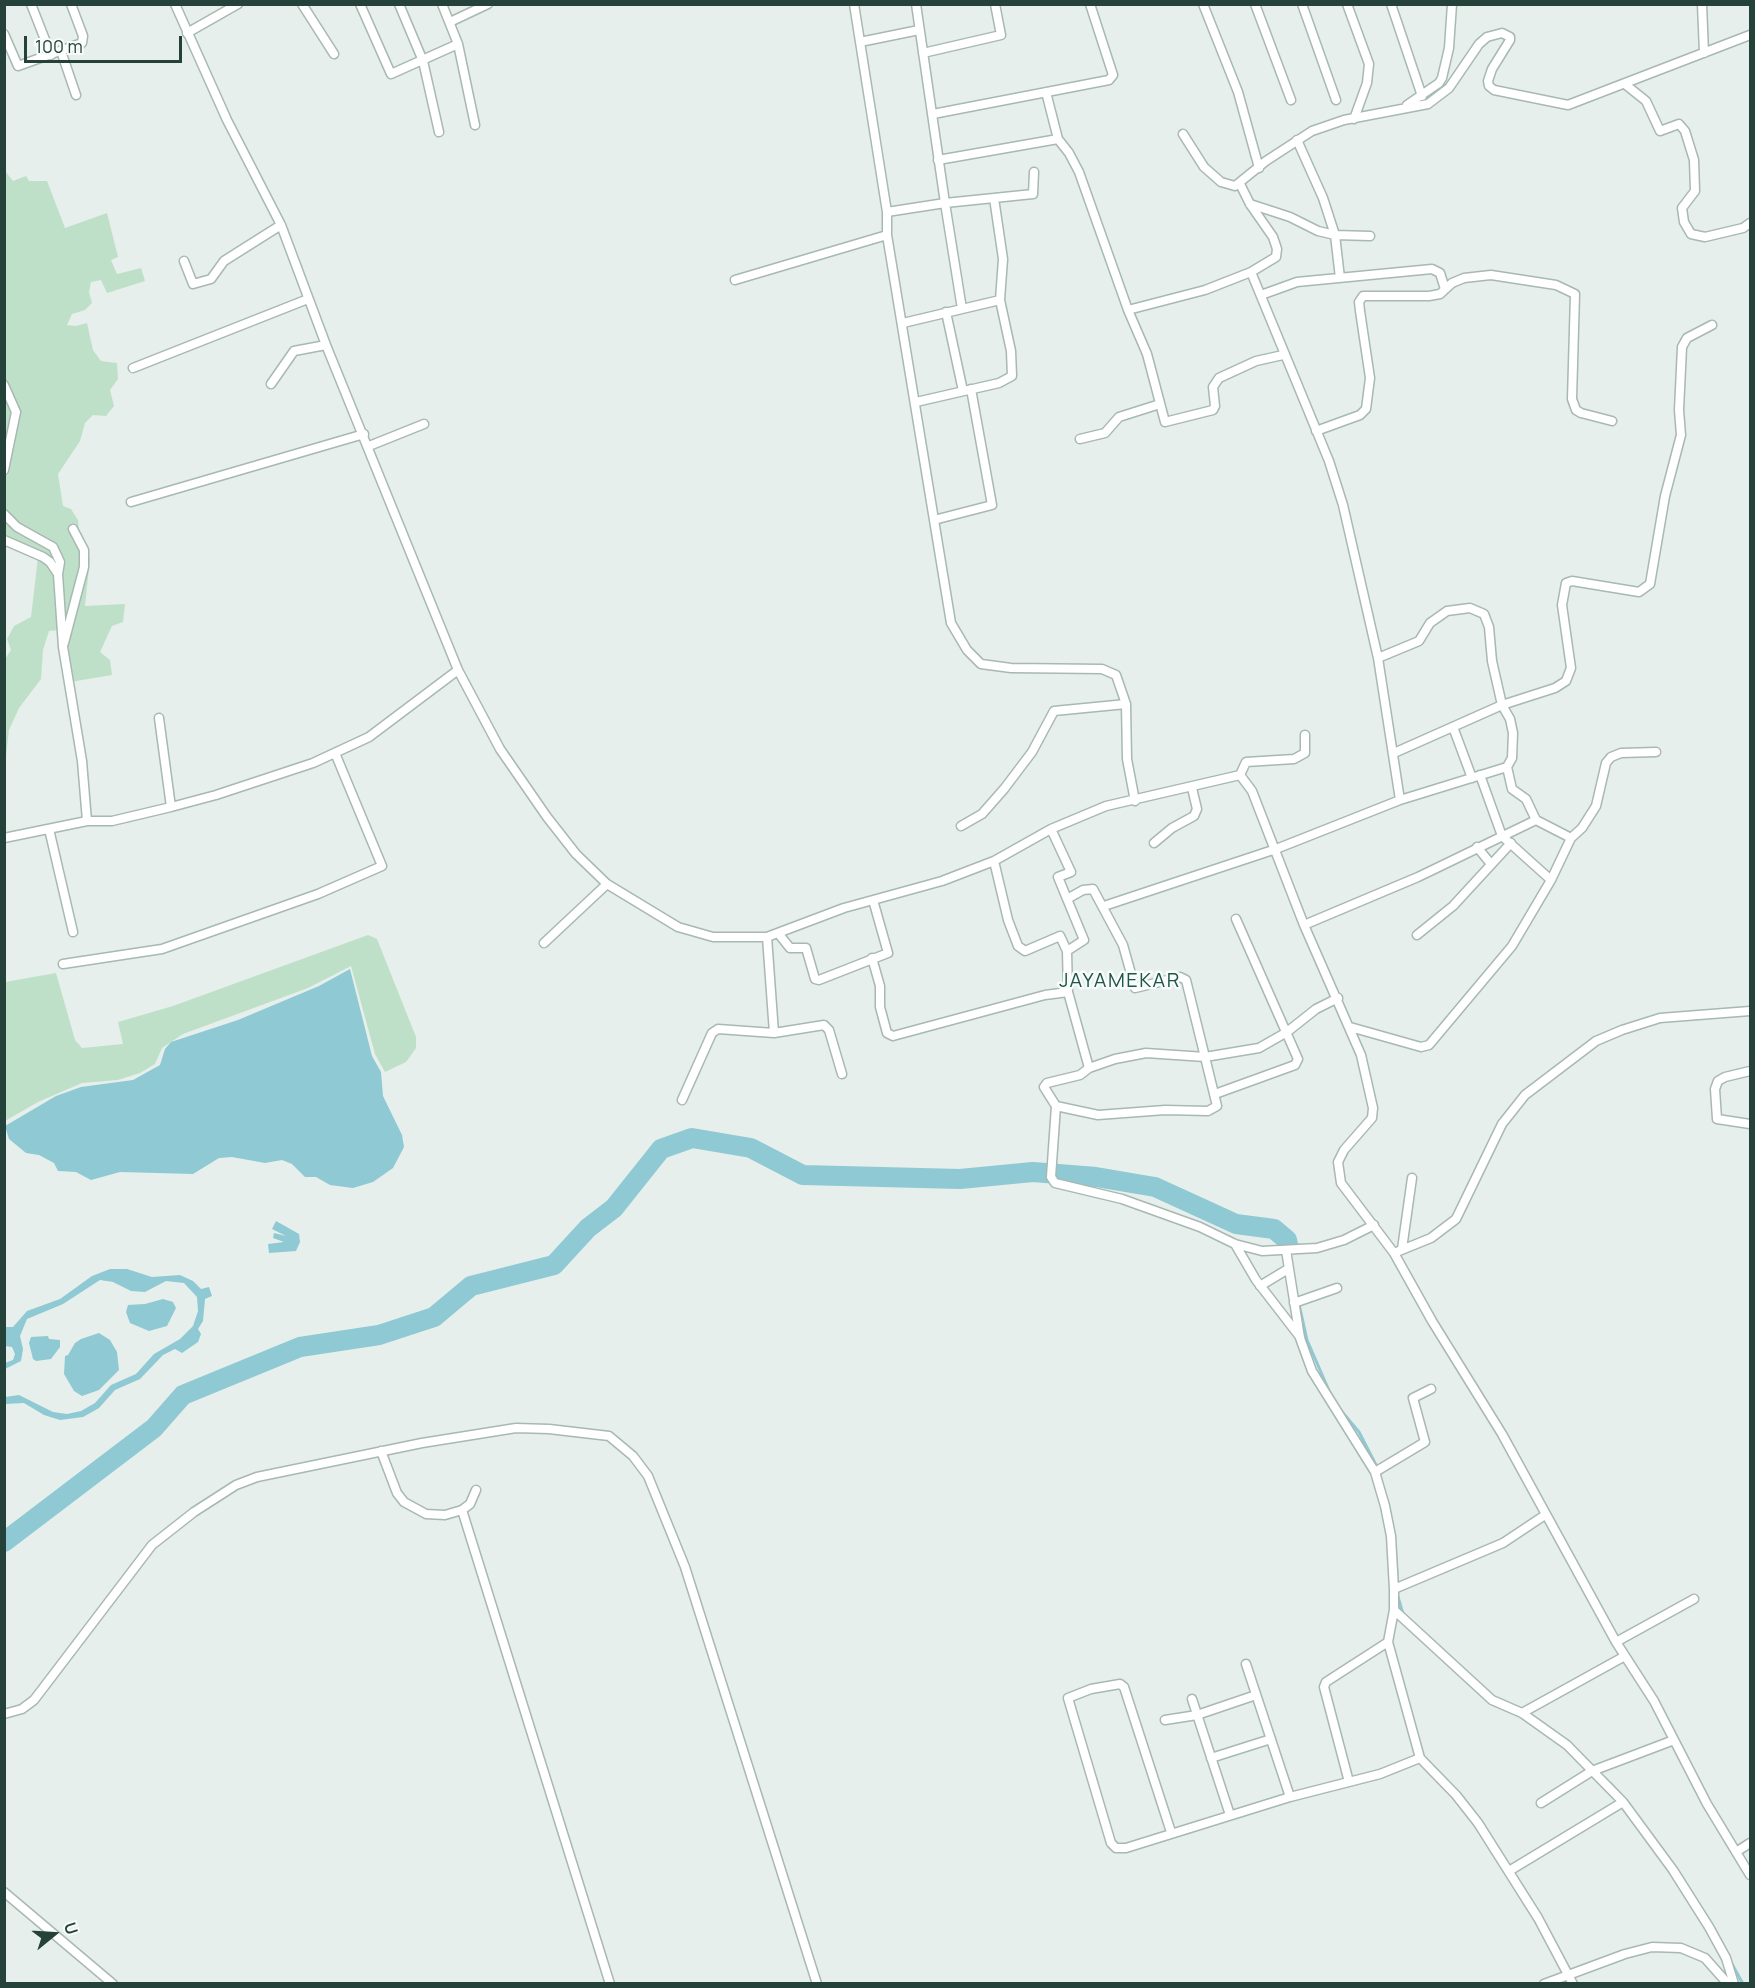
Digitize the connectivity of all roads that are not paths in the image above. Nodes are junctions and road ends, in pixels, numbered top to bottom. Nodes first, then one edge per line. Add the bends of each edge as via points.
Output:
1 (32, 4) edge
2 (71, 4) edge
3 (175, 4) edge
4 (238, 4) edge
5 (317, 4) edge
6 (360, 4) edge
7 (399, 4) edge
8 (442, 4) edge
9 (854, 4) edge
10 (916, 4) edge
11 (995, 4) edge
12 (1090, 4) edge
13 (1255, 4) edge
14 (1302, 4) edge
15 (1347, 4) edge
16 (1391, 4) edge
17 (1452, 4) edge
18 (1702, 4) edge
19 (485, 5) edge
20 (1205, 5) edge
21 (304, 8) edge
22 (450, 22) junction
23 (919, 30) junction
24 (187, 33) junction
25 (4, 34) edge
26 (1750, 35) edge
27 (860, 42) junction
28 (458, 44) junction
29 (61, 51) junction
30 (923, 53) junction
31 (1704, 53) junction
32 (51, 54) junction
33 (334, 54) dead end
34 (423, 61) junction
35 (1626, 85) junction
36 (1046, 92) junction
37 (76, 94) dead end
38 (1422, 96) junction
39 (1291, 100) dead end
40 (1336, 100) dead end
41 (1401, 108) junction
42 (933, 114) junction
43 (1354, 119) junction
44 (475, 125) dead end
45 (440, 132) dead end
46 (1183, 134) dead end
47 (1058, 139) junction
48 (1298, 140) junction
49 (938, 160) junction
50 (1259, 168) junction
51 (1034, 172) dead end
52 (1240, 184) junction
53 (994, 198) junction
54 (945, 203) junction
55 (1250, 204) junction
56 (886, 213) junction
57 (1750, 223) edge
58 (282, 225) junction
59 (887, 235) junction
60 (1335, 235) junction
61 (1370, 236) dead end
62 (184, 261) dead end
63 (1251, 272) junction
64 (1340, 278) junction
65 (735, 280) dead end
66 (1445, 289) junction
67 (1261, 295) junction
68 (308, 299) junction
69 (1000, 300) junction
70 (962, 309) junction
71 (1128, 310) junction
72 (946, 312) junction
73 (903, 323) junction
74 (1712, 325) dead end
75 (327, 345) junction
76 (1283, 355) junction
77 (133, 368) dead end
78 (271, 384) dead end
79 (4, 385) edge
80 (967, 390) junction
81 (916, 402) junction
82 (1160, 404) junction
83 (1612, 421) dead end
84 (424, 424) dead end
85 (1316, 431) junction
86 (364, 434) junction
87 (1080, 439) dead end
88 (369, 446) junction
89 (4, 470) edge
90 (131, 502) dead end
91 (4, 514) edge
92 (934, 520) junction
93 (73, 529) dead end
94 (4, 540) edge
95 (58, 574) junction
96 (63, 646) junction
97 (1378, 658) junction
98 (458, 670) junction
99 (1126, 704) junction
100 (1502, 705) junction
101 (159, 718) dead end
102 (1453, 727) junction
103 (1305, 735) dead end
104 (1656, 752) dead end
105 (335, 753) junction
106 (1395, 753) junction
107 (1507, 767) junction
108 (1240, 775) junction
109 (1476, 777) junction
110 (1192, 788) junction
111 (1400, 800) junction
112 (1135, 801) junction
113 (171, 807) junction
114 (1536, 820) junction
115 (87, 821) junction
116 (961, 826) dead end
117 (49, 829) junction
118 (1052, 830) junction
119 (1502, 836) junction
120 (4, 838) edge
121 (1571, 838) junction
122 (1154, 843) dead end
123 (1511, 843) junction
124 (1477, 847) junction
125 (1276, 849) junction
126 (994, 861) junction
127 (1491, 864) junction
128 (1551, 880) junction
129 (607, 884) junction
130 (1067, 899) junction
131 (873, 900) junction
132 (1104, 906) junction
133 (1236, 919) dead end
134 (1304, 925) junction
135 (73, 932) dead end
136 (778, 933) junction
137 (1418, 935) dead end
138 (767, 937) junction
139 (544, 943) dead end
140 (1067, 951) junction
141 (872, 958) junction
142 (63, 964) dead end
143 (1068, 992) junction
144 (1338, 998) junction
145 (1750, 1011) edge
146 (1350, 1027) junction
147 (1287, 1032) junction
148 (774, 1034) junction
149 (1205, 1057) junction
150 (1089, 1068) junction
151 (1750, 1071) edge
152 (842, 1074) dead end
153 (1215, 1094) junction
154 (682, 1101) dead end
155 (1056, 1106) junction
156 (1750, 1124) edge
157 (1412, 1178) dead end
158 (1374, 1225) junction
159 (1235, 1244) junction
160 (1286, 1250) junction
161 (1398, 1251) junction
162 (1288, 1269) junction
163 (1260, 1286) junction
164 (1336, 1288) dead end
165 (1294, 1303) junction
166 (1300, 1338) junction
167 (1431, 1389) dead end
168 (381, 1451) junction
169 (1375, 1472) junction
170 (476, 1490) dead end
171 (462, 1510) junction
172 (1545, 1515) junction
173 (1394, 1589) junction
174 (1694, 1599) dead end
175 (1394, 1610) junction
176 (1388, 1642) junction
177 (1616, 1642) junction
178 (1625, 1656) junction
179 (1246, 1664) dead end
180 (1256, 1695) junction
181 (1192, 1698) dead end
182 (1522, 1713) junction
183 (4, 1714) edge
184 (1197, 1715) junction
185 (1165, 1720) dead end
186 (1271, 1738) junction
187 (1674, 1740) junction
188 (1211, 1758) junction
189 (1420, 1758) junction
190 (1593, 1771) junction
191 (1349, 1782) junction
192 (1290, 1797) junction
193 (1623, 1802) junction
194 (1541, 1803) dead end
195 (1230, 1815) junction
196 (1171, 1832) junction
197 (1750, 1843) edge
198 (1736, 1852) junction
199 (1509, 1871) junction
200 (1750, 1875) edge
201 (4, 1892) edge
202 (1571, 1979) edge
203 (113, 1983) edge
204 (610, 1983) edge
205 (816, 1983) edge
206 (1544, 1983) edge
207 (1728, 1983) edge
208 (1734, 1983) edge

1 - 32 street
2 - 29 street via 84,41
3 - 24 street
4 - 24 street
5 - 21 street
6 - 34 street via 391,74
7 - 34 street
8 - 22 street
9 - 27 street
10 - 23 street
11 - 30 street via 1001,35
12 - 36 street via 1113,75 1105,82
13 - 39 street
14 - 40 street
15 - 43 street via 1369,64 1367,83
16 - 38 street
17 - 38 street via 1442,78
18 - 31 street
19 - 22 street
20 - 50 street via 1238,92
21 - 33 street
22 - 28 street
23 - 27 street
23 - 30 street
24 - 58 street
25 - 32 street via 16,66
26 - 31 street
27 - 56 street
28 - 34 street
28 - 44 street
29 - 32 street
29 - 37 street
30 - 42 street
31 - 35 street
34 - 45 street
35 - 41 street via 1568,105 1494,90 1489,86 1490,75 1510,40 1502,33 1479,44 1449,88 1437,98 1428,104
35 - 57 street via 1646,101 1660,131 1679,124 1685,130 1694,160 1695,191 1682,208 1691,234 1705,237
36 - 42 street
36 - 47 street
38 - 41 street
41 - 43 street
42 - 49 street
43 - 48 street via 1311,131
46 - 52 street via 1204,167 1221,182 1228,186
47 - 49 street
47 - 71 street via 1078,171
48 - 50 street
48 - 60 street
49 - 54 street
50 - 52 street
51 - 53 street via 1033,194
52 - 55 street
53 - 54 street
53 - 69 street via 1003,259
54 - 56 street
54 - 70 street
55 - 60 street
55 - 63 street via 1277,249 1276,257
56 - 59 street
58 - 62 street via 224,261 211,279 193,284
58 - 68 street
59 - 65 street
59 - 73 street
60 - 61 street
60 - 64 street
63 - 67 street
63 - 71 street via 1205,290
64 - 66 street via 1432,269 1440,273
64 - 67 street via 1297,282
66 - 83 street via 1472,276 1491,274 1572,291 1576,298 1574,406 1581,413
66 - 85 street via 1429,296 1366,295 1360,299 1370,378 1366,409 1360,415
67 - 76 street
68 - 75 street
68 - 77 street
69 - 70 street
69 - 80 street via 1012,376 1010,380
70 - 72 street
71 - 82 street via 1147,354
72 - 73 street
72 - 80 street
73 - 81 street
74 - 100 street via 1687,339 1682,347 1681,435 1665,496 1650,584 1639,592 1566,583 1562,605 1570,675 1560,686
75 - 78 street via 294,351
75 - 86 street
76 - 82 street via 1256,361 1219,378 1213,387 1214,410 1167,423
76 - 85 street
79 - 89 street via 16,412
80 - 81 street
80 - 92 street via 992,505
81 - 92 street
82 - 87 street via 1119,417 1105,433
84 - 88 street
85 - 97 street via 1343,506
86 - 88 street
86 - 90 street
88 - 98 street
91 - 95 street via 53,548 60,562
92 - 99 street via 951,623 977,662 1011,668 1110,671 1120,681
93 - 96 street via 84,550 84,567
94 - 95 street via 43,557
95 - 96 street
96 - 115 street via 82,761
97 - 100 street via 1419,641 1430,624 1447,611 1478,609 1489,627
97 - 106 street
98 - 105 street via 376,732
98 - 129 street via 500,749 547,817 576,854
99 - 112 street via 1127,759
99 - 116 street via 1054,711 1032,752 1004,789 982,814
100 - 102 street
100 - 107 street via 1513,733 1512,758
101 - 113 street
102 - 106 street
102 - 109 street
103 - 108 street via 1305,753 1294,759 1246,762
104 - 121 street via 1611,757 1606,763 1596,806
105 - 113 street
105 - 142 street via 382,866 318,894 162,950
106 - 111 street
107 - 109 street
107 - 114 street via 1512,789 1526,799
108 - 110 street
108 - 125 street via 1252,791
109 - 111 street
109 - 119 street
110 - 112 street
110 - 122 street via 1197,809 1194,816
111 - 125 street
112 - 118 street via 1107,806
113 - 115 street via 112,821
114 - 119 street
114 - 121 street
115 - 117 street
117 - 120 street
117 - 135 street
118 - 126 street
118 - 130 street via 1071,872 1058,877
119 - 123 street
119 - 124 street
121 - 128 street
123 - 127 street
123 - 128 street
124 - 127 street
124 - 134 street via 1418,877
125 - 132 street
125 - 134 street
126 - 131 street
126 - 140 street via 1018,946 1025,951 1060,936
127 - 137 street via 1453,906
128 - 146 street via 1512,946 1429,1045 1421,1047
129 - 138 street via 678,927 713,937
129 - 139 street
130 - 132 street via 1088,888 1093,889
130 - 140 street via 1084,940
131 - 136 street
131 - 141 street via 888,953
132 - 149 street via 1123,945 1135,988 1180,977 1186,981
133 - 147 street
134 - 144 street
136 - 138 street
136 - 141 street via 790,948 806,948 815,979
138 - 148 street
140 - 143 street
141 - 143 street via 887,1033 893,1036
143 - 150 street
144 - 146 street
144 - 147 street via 1316,1009
145 - 161 street via 1660,1018 1596,1041 1525,1095 1513,1110 1502,1124 1456,1219 1431,1238
146 - 158 street via 1373,1108 1372,1118 1344,1150 1337,1173
147 - 149 street via 1259,1048
147 - 153 street via 1298,1059 1295,1065
148 - 152 street via 824,1025
148 - 154 street via 718,1029 712,1033
149 - 150 street via 1146,1053
149 - 153 street
150 - 155 street via 1080,1075 1045,1085
151 - 156 street via 1725,1077 1715,1089 1717,1119
153 - 155 street via 1217,1106 1208,1112 1165,1110 1098,1115
155 - 159 street via 1051,1177 1055,1184 1122,1199
157 - 161 street
158 - 160 street via 1317,1248
158 - 161 street
159 - 160 street via 1262,1251
159 - 163 street
160 - 162 street
161 - 172 street via 1432,1321 1502,1434
162 - 163 street
162 - 165 street
163 - 166 street
164 - 165 street
165 - 166 street
166 - 169 street via 1327,1398
167 - 169 street via 1413,1398 1425,1442
168 - 171 street via 404,1502 426,1514 445,1515
168 - 183 street via 257,1477 201,1507 142,1555 34,1700 22,1709
168 - 205 street via 516,1428 549,1429 609,1436 638,1462 648,1476 685,1568
169 - 173 street via 1391,1536
170 - 171 street
171 - 204 street
172 - 173 street via 1503,1543
172 - 177 street
173 - 175 street
174 - 177 street
175 - 176 street
175 - 182 street via 1492,1700
176 - 189 street
176 - 191 street via 1324,1687
177 - 178 street
178 - 182 street
178 - 187 street
179 - 180 street
180 - 184 street
180 - 186 street
181 - 184 street
182 - 190 street via 1548,1730
184 - 185 street
184 - 188 street
186 - 188 street
186 - 192 street
187 - 190 street
187 - 198 street
188 - 195 street
189 - 191 street
189 - 199 street via 1456,1795
190 - 193 street
190 - 194 street
191 - 192 street
192 - 195 street
193 - 199 street
193 - 208 street via 1709,1927
195 - 196 street
196 - 196 street via 1126,1848 1116,1848 1111,1843 1068,1698 1091,1689 1120,1684 1124,1688
197 - 198 street
198 - 200 street
199 - 202 street
201 - 203 street
202 - 206 street
202 - 207 street via 1624,1953 1652,1947 1681,1948 1705,1958

